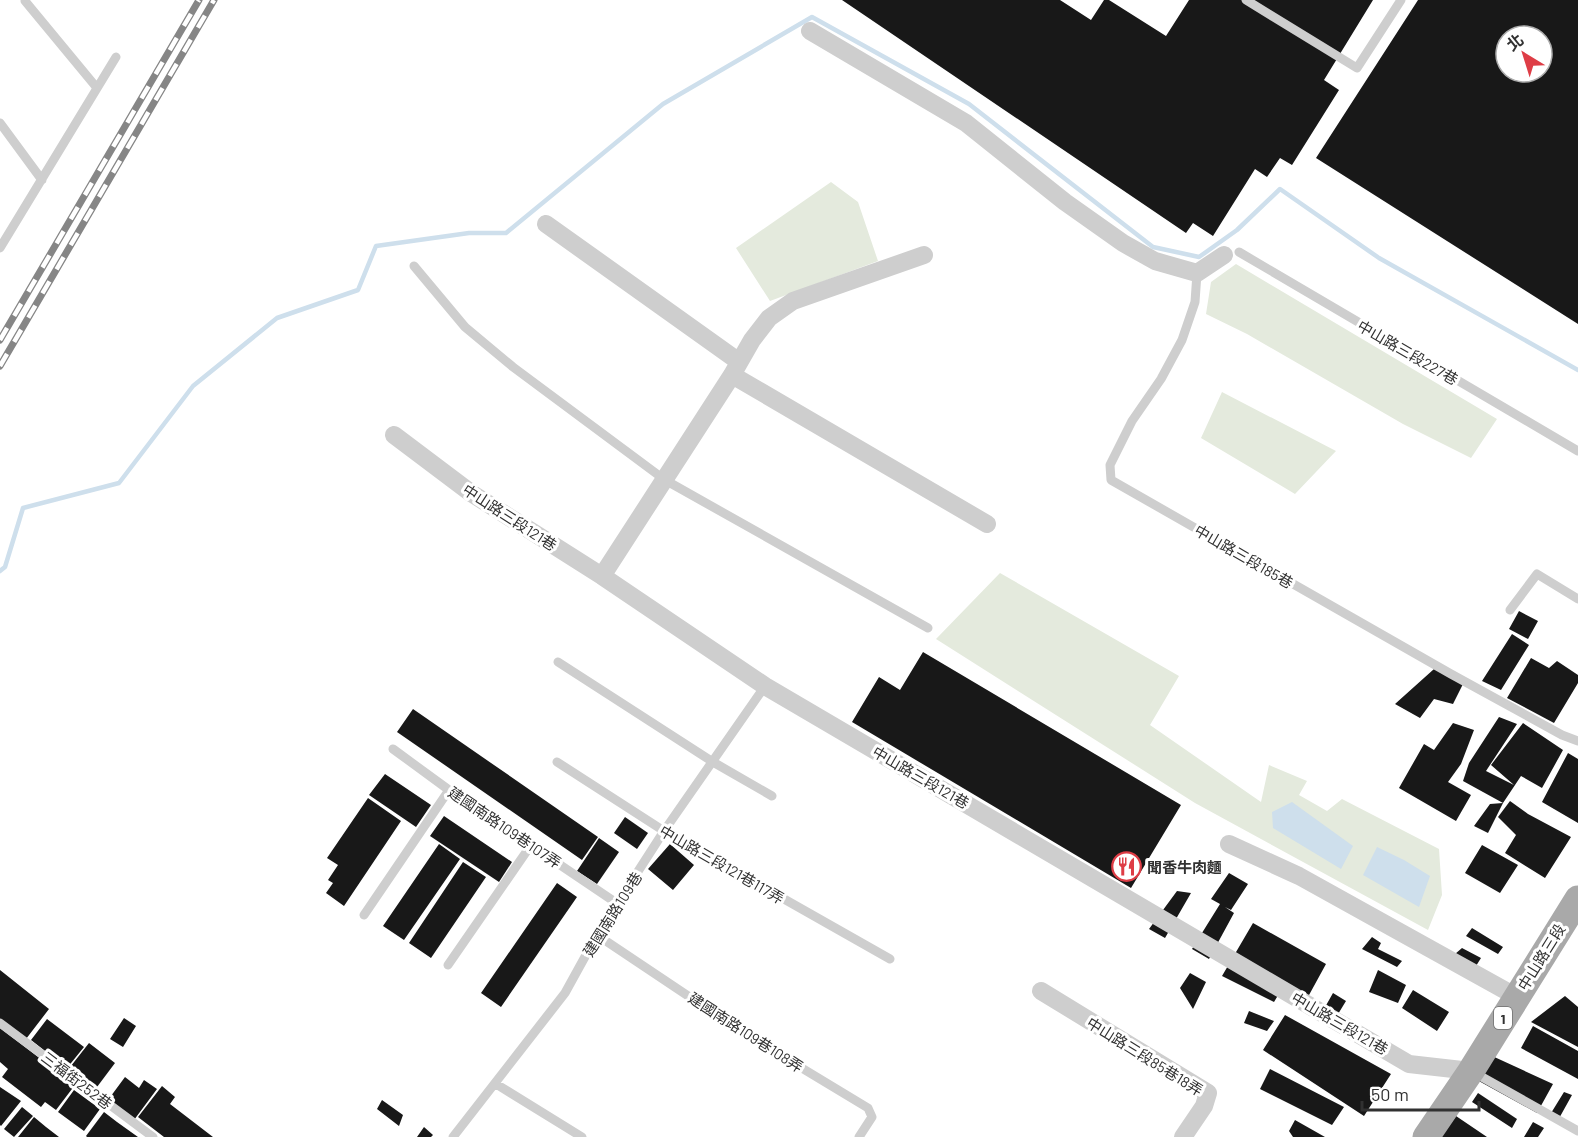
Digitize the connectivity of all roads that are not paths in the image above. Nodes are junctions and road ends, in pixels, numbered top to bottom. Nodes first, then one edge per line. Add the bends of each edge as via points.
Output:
1 (1246, 0) edge
2 (1401, 0) edge
3 (25, 1) edge
4 (810, 31) dead end
5 (116, 57) dead end
6 (97, 88) junction
7 (0, 123) edge
8 (42, 180) junction
9 (546, 224) dead end
10 (0, 248) edge
11 (1231, 253) joint
12 (924, 255) dead end
13 (414, 266) dead end
14 (1197, 273) junction
15 (735, 368) junction
16 (394, 435) dead end
17 (1578, 451) edge
18 (665, 480) junction
19 (987, 524) dead end
20 (602, 576) junction
21 (1578, 598) edge
22 (1510, 610) dead end
23 (928, 628) dead end
24 (558, 662) dead end
25 (765, 686) junction
26 (1578, 741) edge
27 (393, 749) dead end
28 (557, 762) dead end
29 (713, 762) junction
30 (449, 790) junction
31 (772, 796) dead end
32 (664, 831) junction
33 (1229, 844) dead end
34 (531, 845) junction
35 (1578, 898) edge
36 (618, 904) junction
37 (364, 915) dead end
38 (597, 935) junction
39 (890, 959) dead end
40 (448, 965) dead end
41 (1041, 991) dead end
42 (1516, 997) junction
43 (0, 1023) edge
44 (1471, 1071) junction
45 (496, 1084) junction
46 (1578, 1131) edge
47 (153, 1137) edge
48 (453, 1137) edge
49 (582, 1137) edge
50 (859, 1137) edge
51 (1183, 1137) edge
52 (1426, 1137) edge

1 - 2 lane via 1357,68
3 - 6 lane
4 - 14 street via 966,123 1123,243 1155,261
5 - 6 lane
6 - 8 lane
7 - 8 lane
8 - 10 lane
9 - 15 street
11 - 14 street
11 - 17 lane, 中山路三段227巷
12 - 15 street via 793,301 769,318
13 - 18 lane via 465,327
14 - 26 lane, 中山路三段185巷 via 1195,302 1182,340 1132,421 1110,465 1111,480 1451,674
15 - 18 street
15 - 19 street
16 - 20 street, 中山路三段121巷 via 471,493
18 - 20 street
18 - 23 lane
20 - 25 street, 中山路三段121巷
21 - 22 lane via 1537,574
24 - 29 lane
25 - 29 lane, 建國南路109巷
25 - 44 street, 中山路三段121巷 via 1409,1064
27 - 30 lane, 建國南路109巷107弄
28 - 32 lane, 中山路三段121巷117弄
29 - 31 lane
29 - 32 lane, 建國南路109巷
30 - 34 lane, 建國南路109巷107弄
30 - 37 lane
32 - 36 lane, 建國南路109巷
32 - 39 lane, 中山路三段121巷117弄
33 - 42 street via 1299,876
34 - 36 lane, 建國南路109巷107弄
34 - 40 lane
35 - 42 main road, 中山路三段 / 1
36 - 38 lane, 建國南路109巷
38 - 45 lane, 建國南路109巷 via 565,993
38 - 50 lane, 建國南路109巷108弄 via 742,1032 868,1108 872,1117
41 - 51 street, 中山路三段85巷18弄 via 1208,1092 1204,1106
42 - 44 main road, 中山路三段 / 1
43 - 47 lane, 三福街252巷
44 - 46 lane
44 - 52 main road, 中山路三段 / 1
45 - 48 lane, 建國南路109巷
45 - 49 lane

